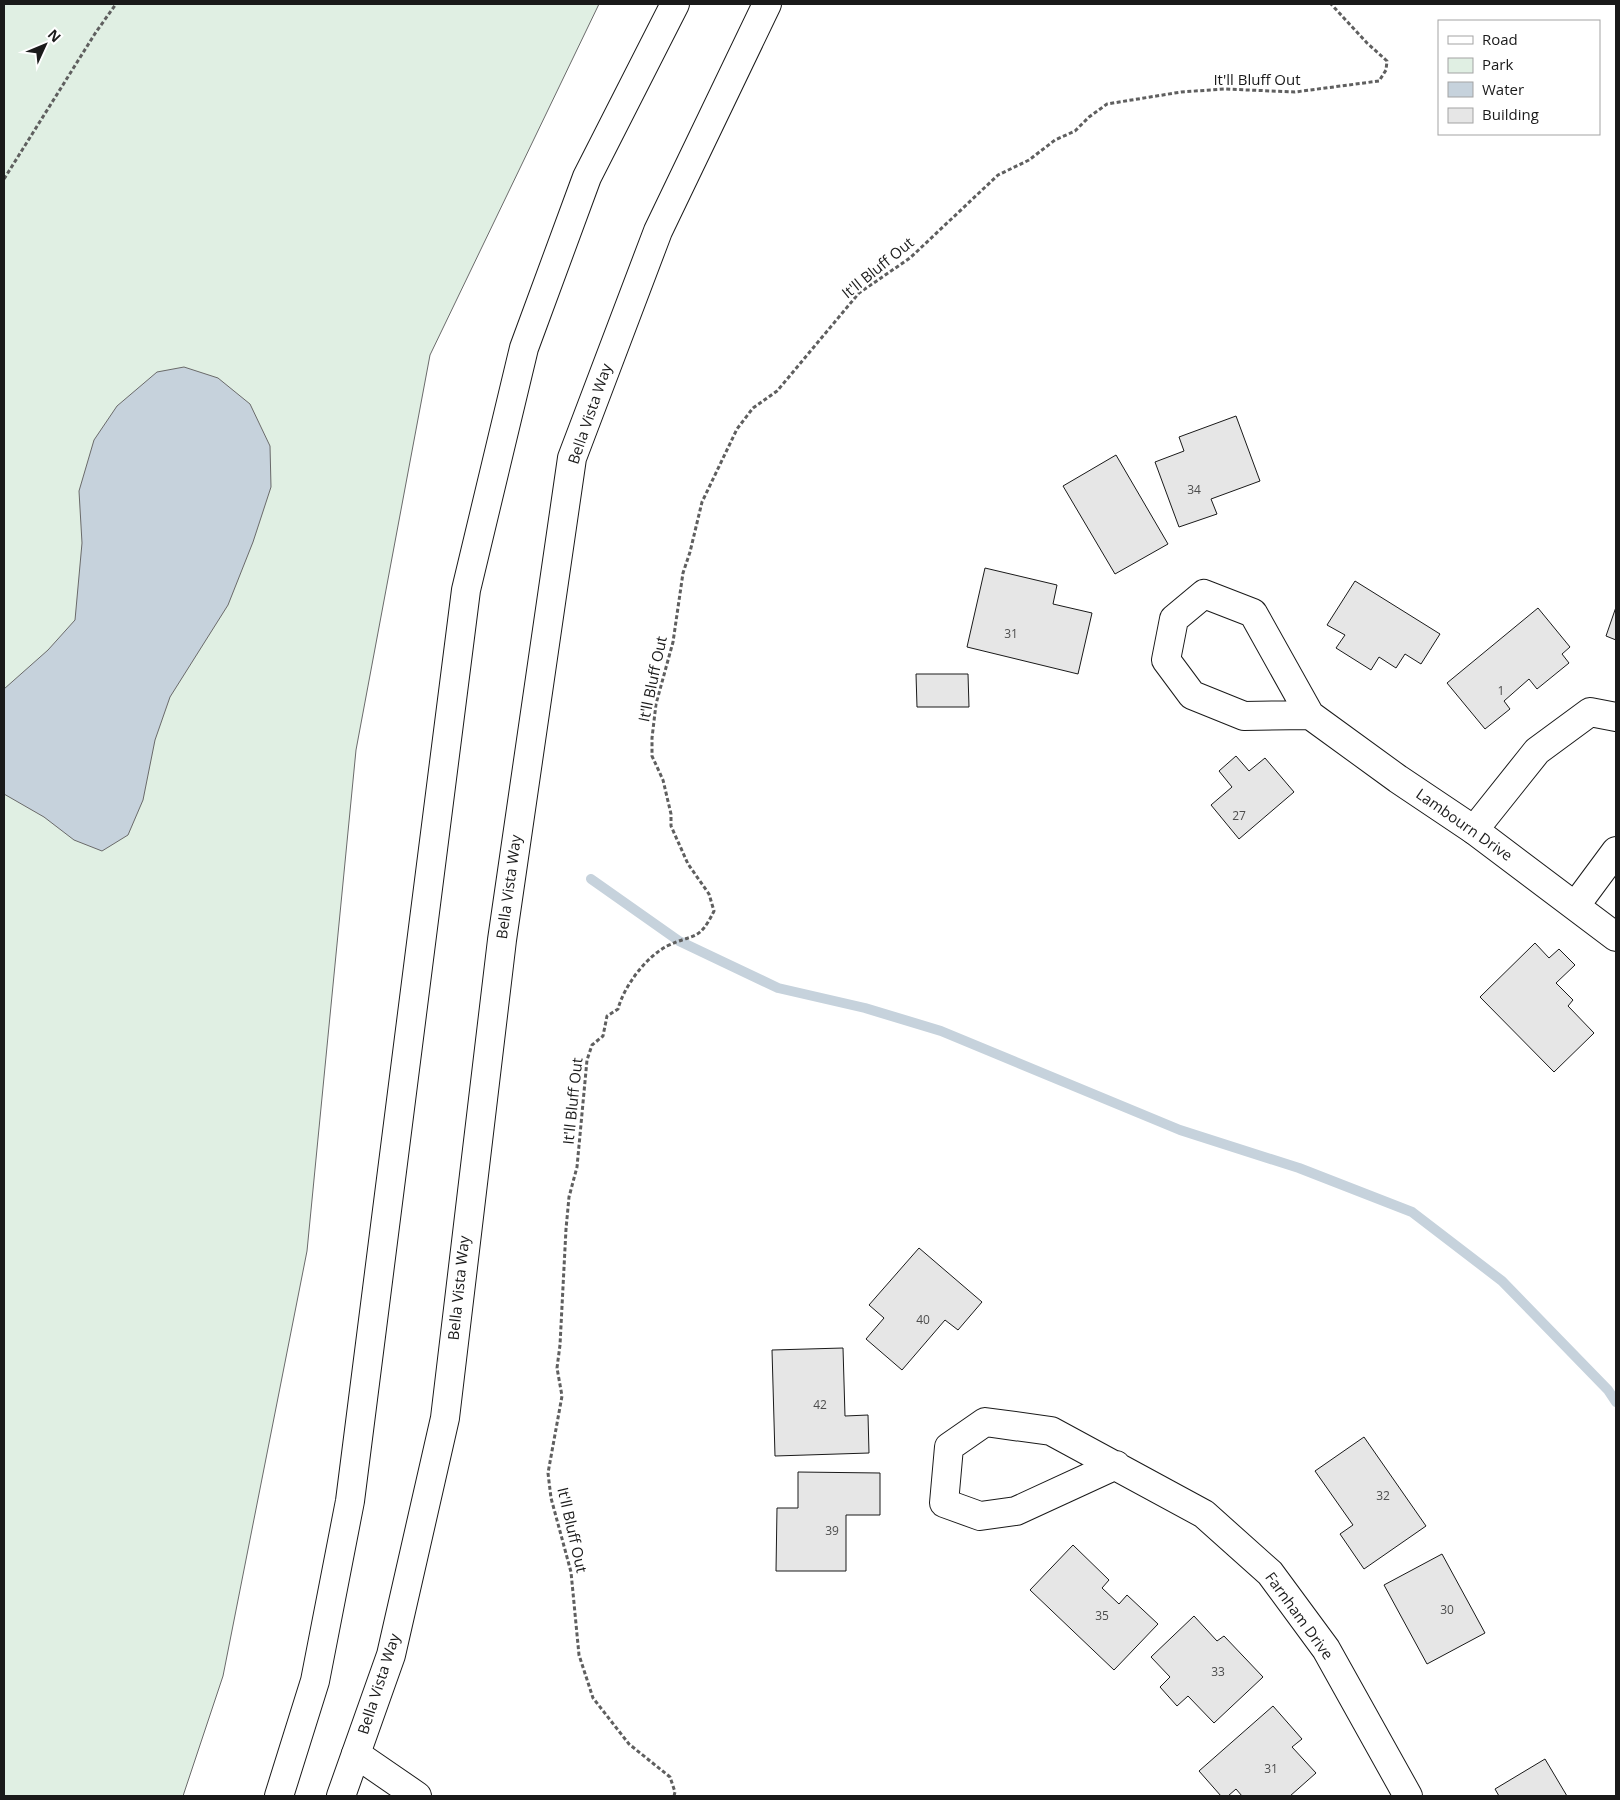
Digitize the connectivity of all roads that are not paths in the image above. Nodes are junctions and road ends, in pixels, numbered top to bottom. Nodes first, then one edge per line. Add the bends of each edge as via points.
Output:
1 (676, 4) edge
2 (767, 4) edge
3 (1310, 715) junction
4 (1616, 717) edge
5 (1474, 830) junction
6 (1616, 851) edge
7 (1576, 905) junction
8 (1616, 937) edge
9 (1116, 1465) junction
10 (356, 1754) junction
11 (279, 1796) edge
12 (341, 1796) edge
13 (417, 1796) edge
14 (1408, 1796) edge

1 - 11 main road via 587,177 524,348 466,590 350,1501 315,1681
2 - 10 main road, Bella Vista Way via 658,231 572,458 502,940 445,1418 391,1655
3 - 3 main road, Lambourn Drive via 1244,716 1192,695 1166,660 1174,619 1204,594 1253,613
3 - 5 main road, Lambourn Drive
4 - 5 main road via 1590,712 1537,750
5 - 7 main road, Lambourn Drive
6 - 7 main road
7 - 8 main road, Lambourn Drive
9 - 9 main road, Farnham Drive via 1016,1511 980,1516 944,1503 950,1447 985,1422 1051,1431
9 - 14 main road, Farnham Drive via 1204,1514 1270,1573 1326,1649
10 - 12 main road, Bella Vista Way
10 - 13 main road

